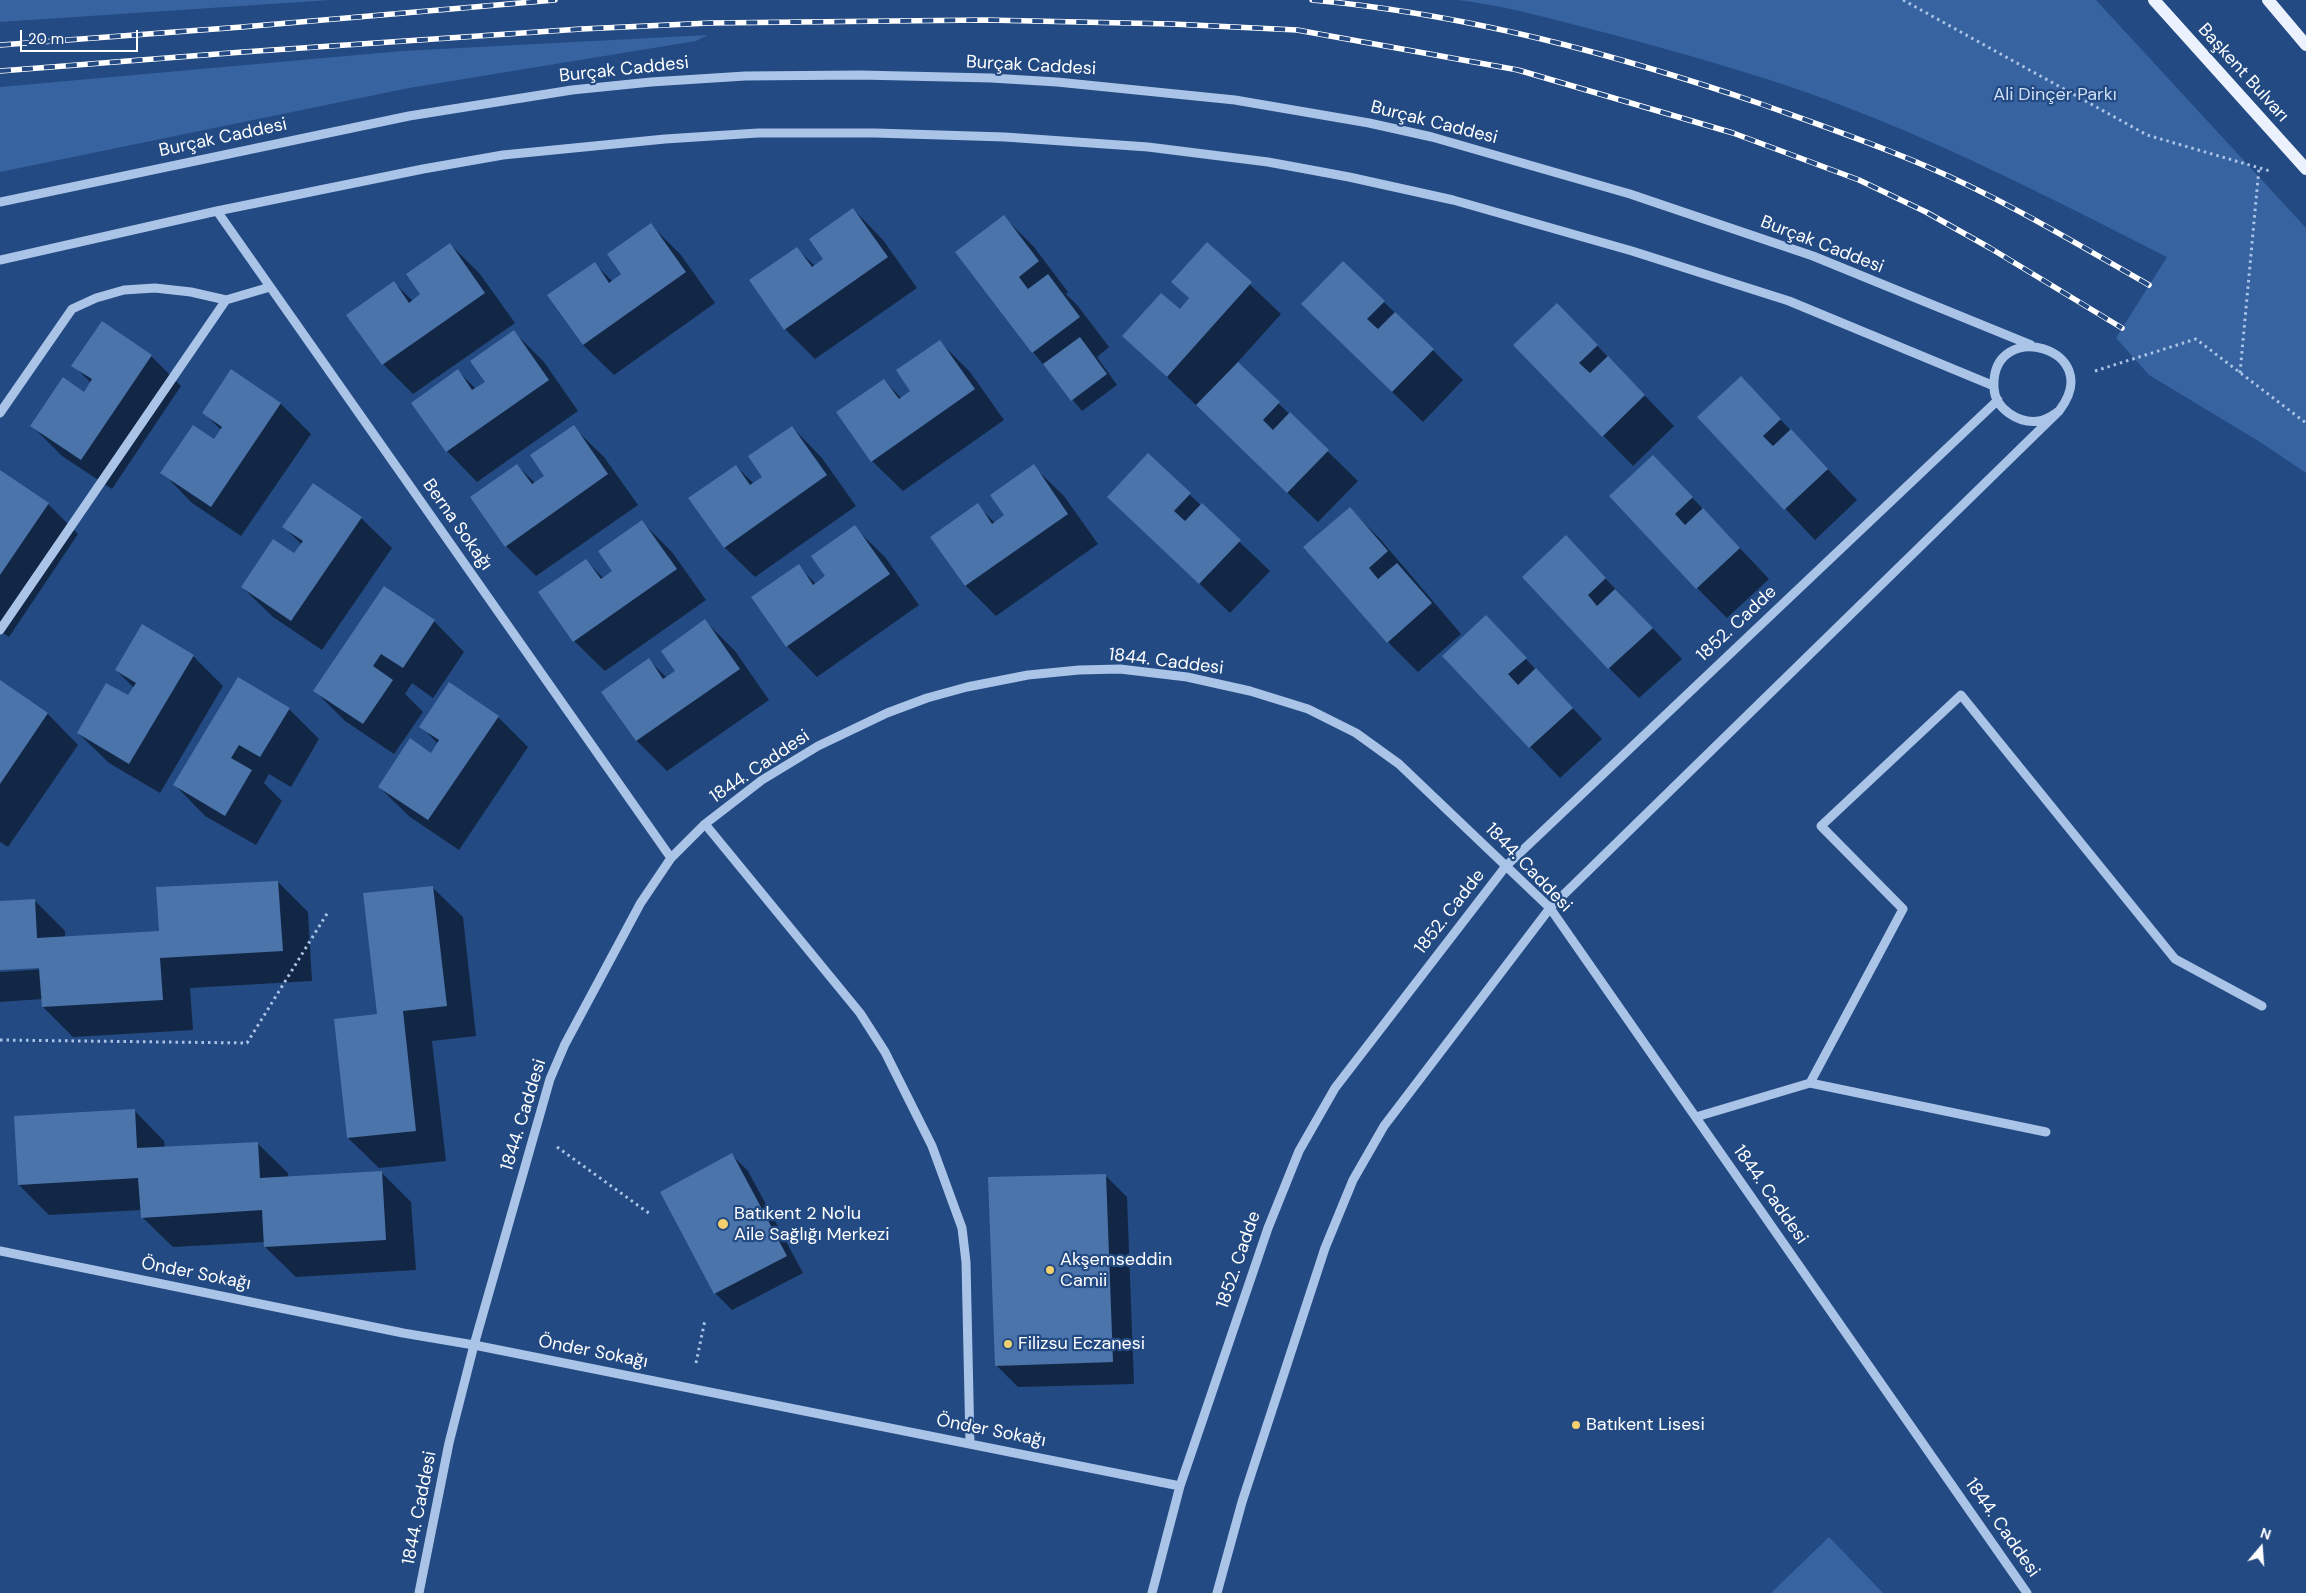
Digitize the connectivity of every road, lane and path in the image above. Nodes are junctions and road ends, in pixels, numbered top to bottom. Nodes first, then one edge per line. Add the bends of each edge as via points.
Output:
1 (1903, 0) edge
2 (2154, 0) edge
3 (2268, 0) edge
4 (2306, 45) edge
5 (2259, 168) junction
6 (2306, 169) edge
7 (2278, 173) dead end
8 (0, 202) edge
9 (217, 211) junction
10 (0, 260) edge
11 (270, 287) junction
12 (226, 300) junction
13 (2032, 345) junction
14 (2240, 373) junction
15 (2070, 379) junction
16 (1994, 386) junction
17 (1998, 400) junction
18 (2059, 411) junction
19 (0, 413) edge
20 (2306, 423) edge
21 (0, 630) edge
22 (705, 824) junction
23 (671, 858) junction
24 (1506, 866) junction
25 (1550, 908) junction
26 (328, 912) dead end
27 (2262, 1006) dead end
28 (0, 1040) edge
29 (1810, 1083) junction
30 (1696, 1117) junction
31 (535, 1131) junction
32 (2046, 1132) dead end
33 (650, 1214) dead end
34 (0, 1251) edge
35 (705, 1320) dead end
36 (474, 1345) junction
37 (692, 1388) junction
38 (970, 1444) junction
39 (1180, 1486) junction
40 (420, 1593) edge
41 (1152, 1593) edge
42 (1217, 1593) edge
43 (2027, 1593) edge

1 - 5 path via 2147,135
2 - 6 main road, Başkent Bulvarı
3 - 4 main road
5 - 7 path
5 - 14 path
8 - 13 street, Burçak Caddesi via 409,116 582,89 745,76 897,76 1057,82 1235,100 1369,122 1432,137 1630,194 1813,256
9 - 10 street
9 - 11 street, Berna Sokağı
9 - 16 street via 503,154 665,138 758,133 875,133 1005,137 1148,147 1268,162 1349,177 1522,219 1789,301
11 - 12 street
11 - 23 street, Berna Sokağı
12 - 19 street via 155,288 124,290 96,298 72,310
12 - 21 street
13 - 15 street via 2043,347 2062,359
13 - 16 street via 2009,353 2000,362
14 - 15 path via 2196,339
14 - 20 path
15 - 18 street via 2066,401
16 - 17 street
17 - 18 street via 2010,414 2026,421 2049,418
17 - 24 street, 1852. Cadde
18 - 25 street
22 - 23 street, 1844. Caddesi
22 - 24 street, 1844. Caddesi via 762,780 818,746 887,713 967,687 1028,675 1120,669 1187,677 1250,691 1331,719 1399,764
22 - 38 street via 860,1013 885,1052 932,1146 962,1228 966,1262
23 - 31 street, 1844. Caddesi via 640,904 565,1044 550,1079
24 - 25 street, 1844. Caddesi
24 - 39 street, 1852. Cadde via 1335,1088 1313,1124 1286,1178
25 - 30 street, 1844. Caddesi
25 - 42 street via 1384,1126 1353,1180 1296,1332
26 - 28 path via 247,1043
27 - 29 street via 2175,959 1961,695 1821,826 1903,909
29 - 30 street
29 - 32 street
30 - 43 street, 1844. Caddesi
31 - 33 path
31 - 36 street, 1844. Caddesi
34 - 36 street, Önder Sokağı
35 - 37 path
36 - 37 street, Önder Sokağı
36 - 40 street, 1844. Caddesi via 449,1444
37 - 38 street, Önder Sokağı
38 - 39 street, Önder Sokağı
39 - 41 street, 1852. Cadde

